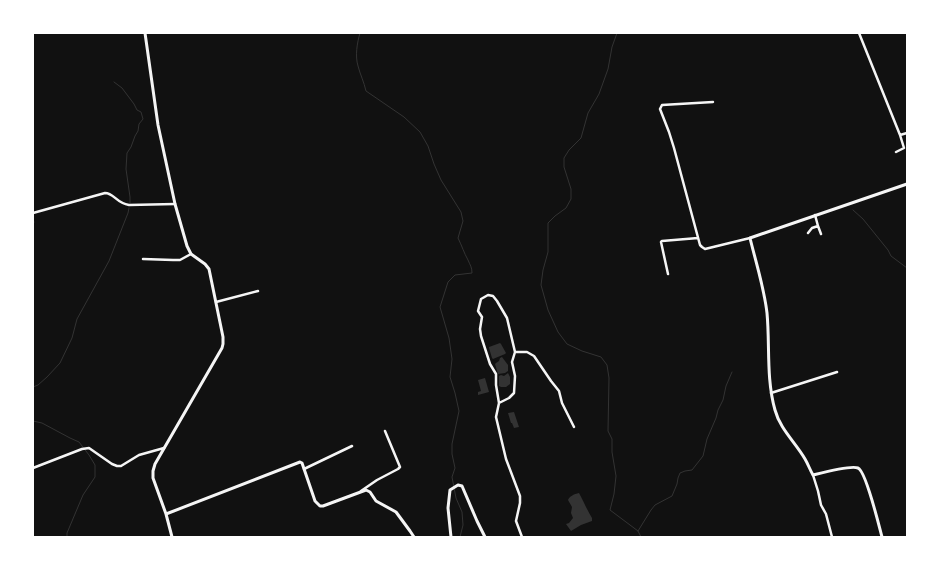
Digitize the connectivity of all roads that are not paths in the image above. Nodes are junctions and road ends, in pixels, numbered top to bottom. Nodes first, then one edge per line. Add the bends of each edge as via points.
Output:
1 (145, 33) edge
2 (859, 33) edge
3 (713, 102) dead end
4 (907, 133) edge
5 (900, 135) junction
6 (896, 152) dead end
7 (907, 184) edge
8 (175, 204) junction
9 (33, 213) edge
10 (816, 215) junction
11 (818, 226) junction
12 (808, 233) dead end
13 (821, 234) dead end
14 (698, 238) junction
15 (750, 238) junction
16 (191, 254) junction
17 (143, 259) dead end
18 (668, 274) dead end
19 (258, 291) dead end
20 (216, 302) junction
21 (515, 352) junction
22 (837, 372) dead end
23 (771, 393) junction
24 (499, 403) junction
25 (574, 427) dead end
26 (385, 431) dead end
27 (352, 446) dead end
28 (164, 448) junction
29 (33, 468) edge
30 (304, 469) junction
31 (813, 475) junction
32 (360, 492) junction
33 (166, 514) junction
34 (172, 537) edge
35 (414, 537) edge
36 (451, 537) edge
37 (485, 537) edge
38 (522, 537) edge
39 (832, 537) edge
40 (882, 537) edge

1 - 8 street via 158,125
2 - 5 street
3 - 14 street via 660,107 674,148
4 - 5 street
5 - 6 street via 904,148
7 - 10 street
8 - 9 street via 129,205 118,201 110,193 105,193
8 - 16 street
10 - 11 street
10 - 15 street
11 - 12 street
11 - 13 street
14 - 15 street via 700,245 705,249
14 - 18 street via 661,242
15 - 23 street via 763,286 767,313
16 - 17 street via 180,260
16 - 20 street via 209,269
19 - 20 street
20 - 28 street via 223,337 222,348
21 - 24 street via 512,362 515,376 514,392
21 - 24 street via 507,318 493,296 488,295 481,299 478,311 482,317 481,336 496,374
21 - 25 street via 527,352 534,356 559,390 562,403
22 - 23 street
23 - 31 street via 778,420
24 - 38 street via 496,416 506,459 520,496 516,521
26 - 32 street via 400,467
27 - 30 street
28 - 29 street via 139,454 121,466 112,464 89,448 82,449
28 - 33 street via 155,464 153,478
30 - 32 street via 314,498 320,506
30 - 33 street via 300,462
31 - 39 street
31 - 40 street via 852,467 859,468 870,491
32 - 35 street via 370,492 376,500 396,512
33 - 34 street
36 - 37 street via 448,508 450,490 458,485 462,486

